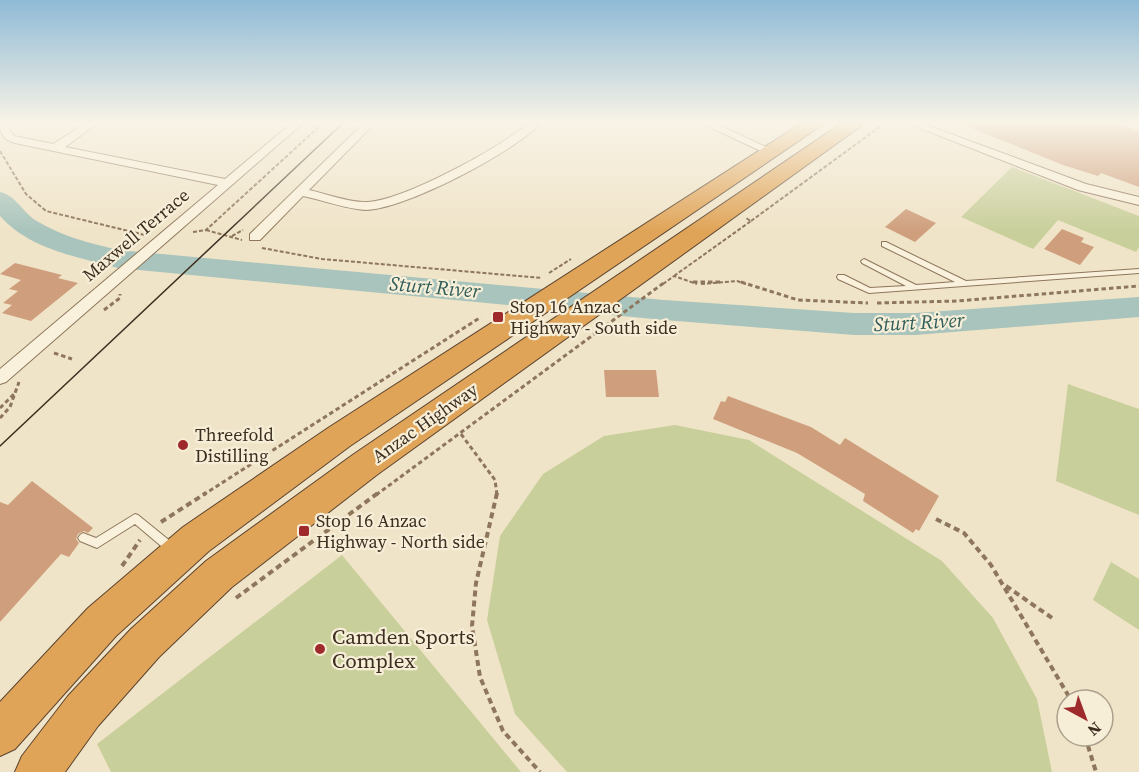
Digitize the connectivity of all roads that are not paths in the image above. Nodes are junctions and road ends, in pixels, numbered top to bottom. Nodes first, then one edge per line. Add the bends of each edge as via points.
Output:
1 (110, 159) edge
2 (257, 159) edge
3 (334, 159) edge
4 (480, 159) edge
5 (760, 159) edge
6 (765, 159) edge
7 (803, 159) edge
8 (1008, 159) edge
9 (789, 169) junction
10 (229, 183) junction
11 (301, 192) junction
12 (1139, 201) edge
13 (251, 239) road end
14 (884, 244) dead end
15 (864, 261) dead end
16 (1139, 271) edge
17 (841, 277) dead end
18 (965, 284) junction
19 (916, 288) junction
20 (0, 378) edge
21 (339, 437) junction
22 (366, 464) junction
23 (83, 538) dead end
24 (178, 554) junction
25 (0, 734) edge
26 (38, 772) edge

1 - 10 street
2 - 10 street, Maxwell Terrace
3 - 11 street
4 - 11 street via 400,200 366,206
5 - 21 highway, Anzac Highway
6 - 9 highway
7 - 9 highway, Anzac Highway
8 - 12 street via 1082,187
9 - 22 highway, Anzac Highway
10 - 20 street, Maxwell Terrace via 151,242 121,274
11 - 13 street
14 - 18 lane
15 - 19 lane
16 - 18 lane
17 - 19 lane via 869,291
18 - 19 lane
21 - 22 highway
21 - 24 highway, Anzac Highway
22 - 26 highway, Anzac Highway via 219,574 185,605 83,711
23 - 24 lane via 97,543 135,518
24 - 25 highway, Anzac Highway via 102,622

